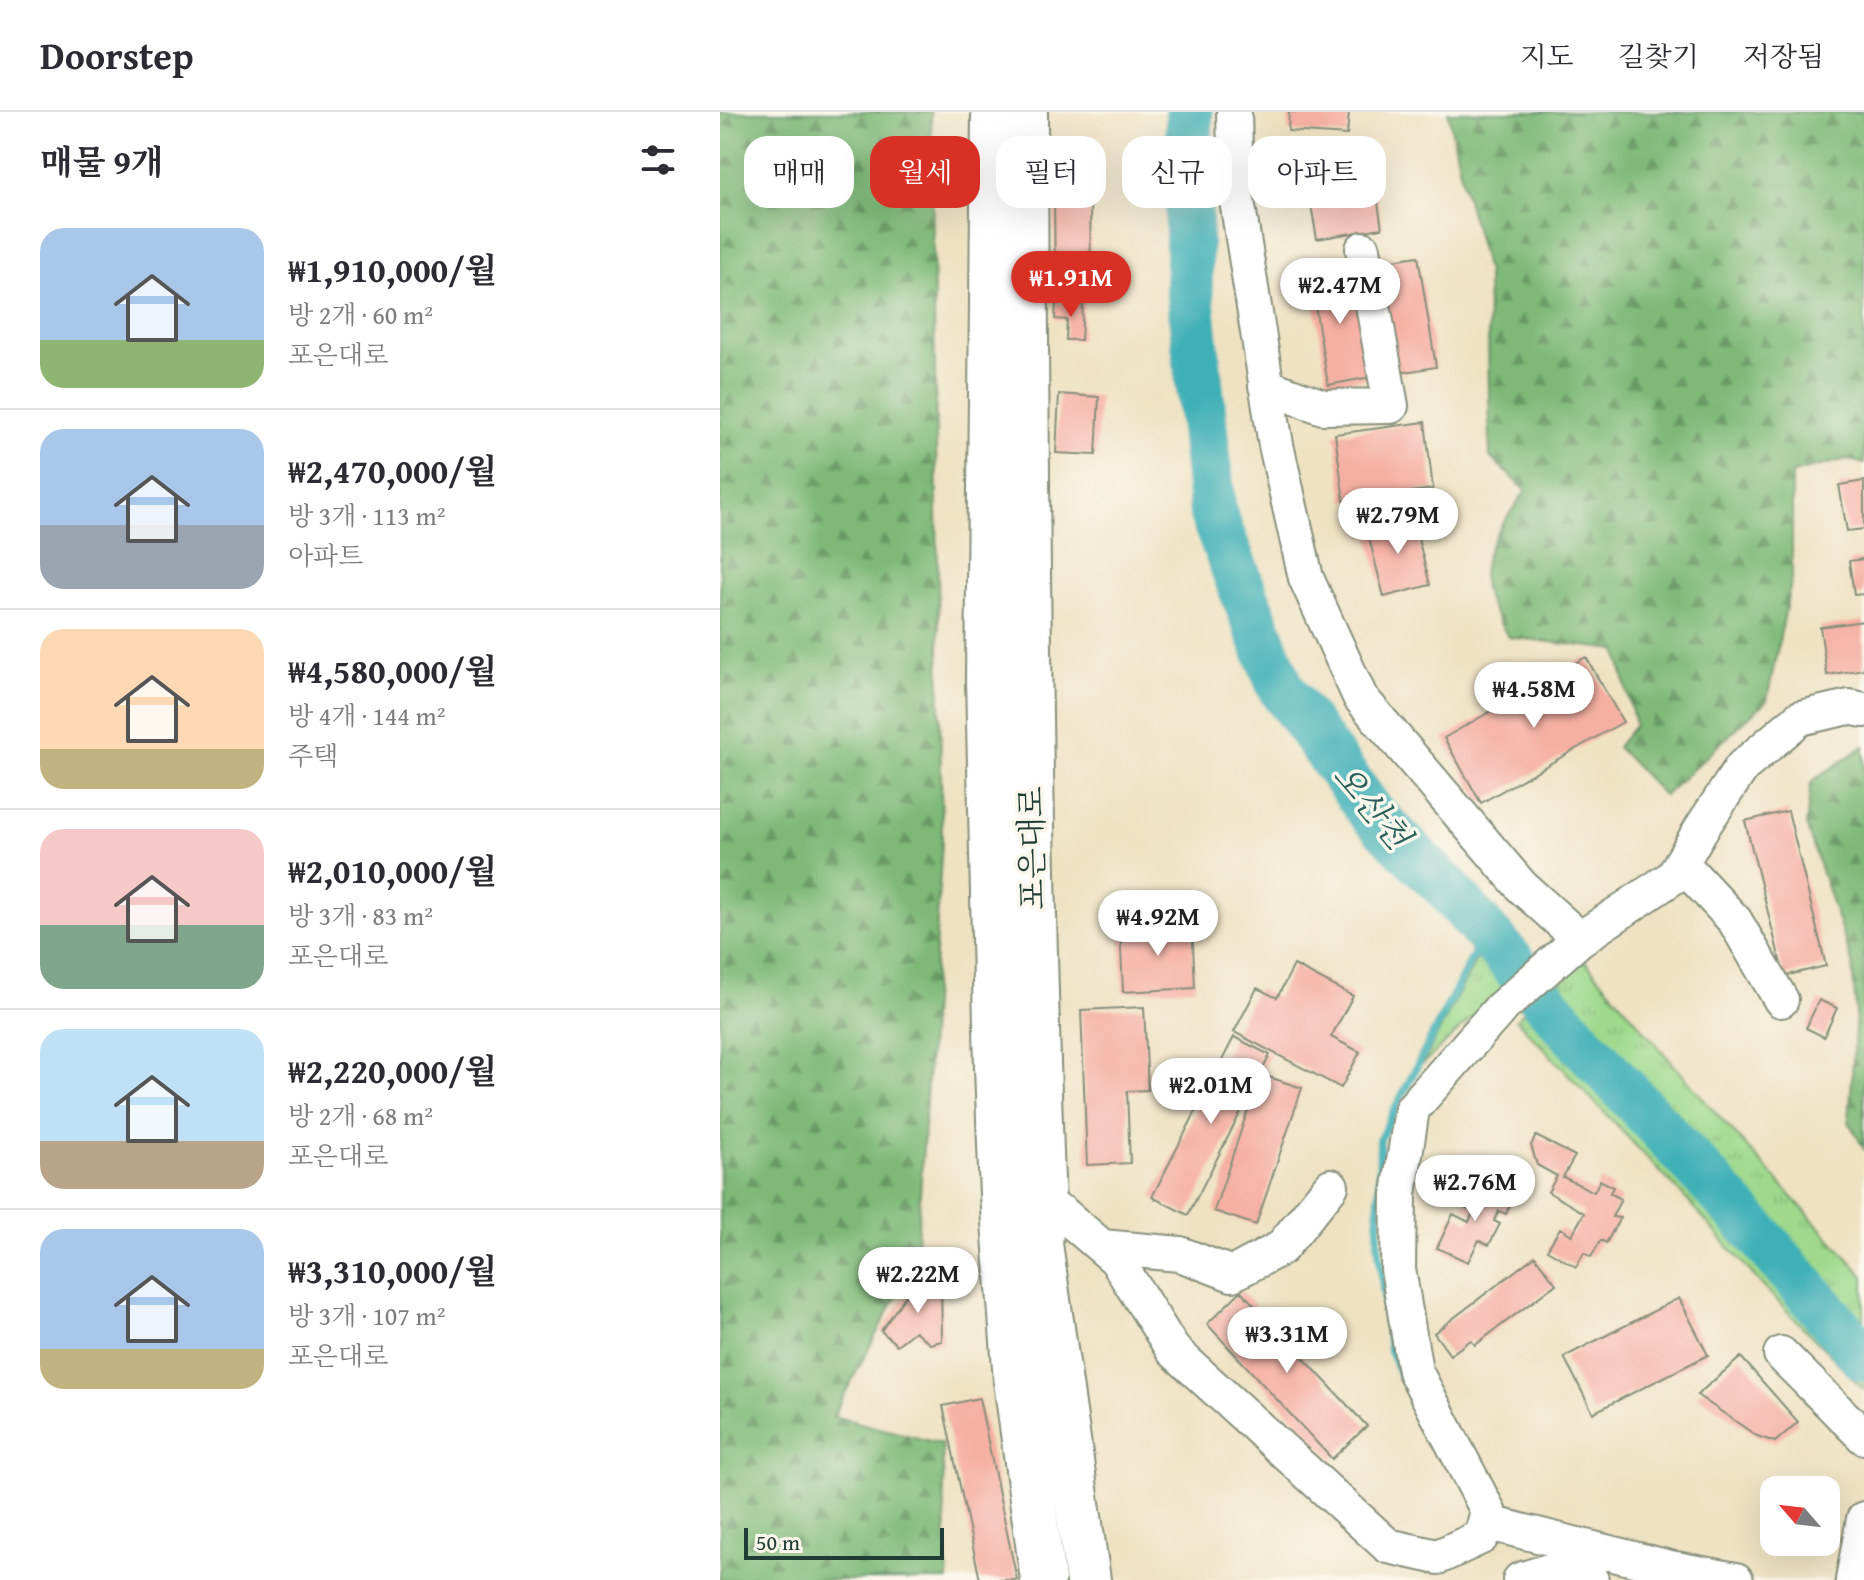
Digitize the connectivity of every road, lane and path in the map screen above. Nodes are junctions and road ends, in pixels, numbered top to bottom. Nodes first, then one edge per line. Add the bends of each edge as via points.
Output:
1 (973, 112) edge
2 (994, 112) edge
3 (1025, 112) edge
4 (1234, 112) edge
5 (1363, 249) dead end
6 (992, 357) junction
7 (1266, 386) junction
8 (1864, 710) edge
9 (1681, 863) junction
10 (1579, 940) junction
11 (1781, 1000) dead end
12 (1331, 1186) dead end
13 (1043, 1207) junction
14 (1102, 1247) junction
15 (1781, 1354) dead end
16 (1864, 1437) edge
17 (1487, 1517) junction
18 (1864, 1519) edge
19 (1436, 1568) edge
20 (1043, 1580) edge
21 (1088, 1580) edge
22 (1520, 1580) edge
23 (1591, 1580) edge
24 (1736, 1580) edge
25 (1853, 1580) edge

1 - 6 highway
2 - 6 highway, 포은대로
3 - 13 highway, 포은대로 via 1026,520
4 - 7 street via 1236,194
5 - 7 street via 1391,406 1323,407
6 - 20 highway, 포은대로 via 988,679 998,1100 1016,1381
7 - 10 street via 1306,578 1360,697 1522,887
8 - 9 street via 1849,707 1800,718 1742,767
9 - 10 street via 1673,877
9 - 11 street via 1735,921
10 - 17 street via 1501,1008 1412,1109 1399,1194 1398,1269 1415,1371
12 - 14 street via 1281,1248 1232,1274 1180,1254
13 - 14 street via 1062,1213
13 - 21 highway, 포은대로 via 1040,1244
14 - 19 street via 1116,1259 1173,1350 1388,1546
15 - 16 street
17 - 19 street via 1481,1537 1438,1557
17 - 24 street via 1670,1568
18 - 25 street
22 - 23 street via 1555,1569

